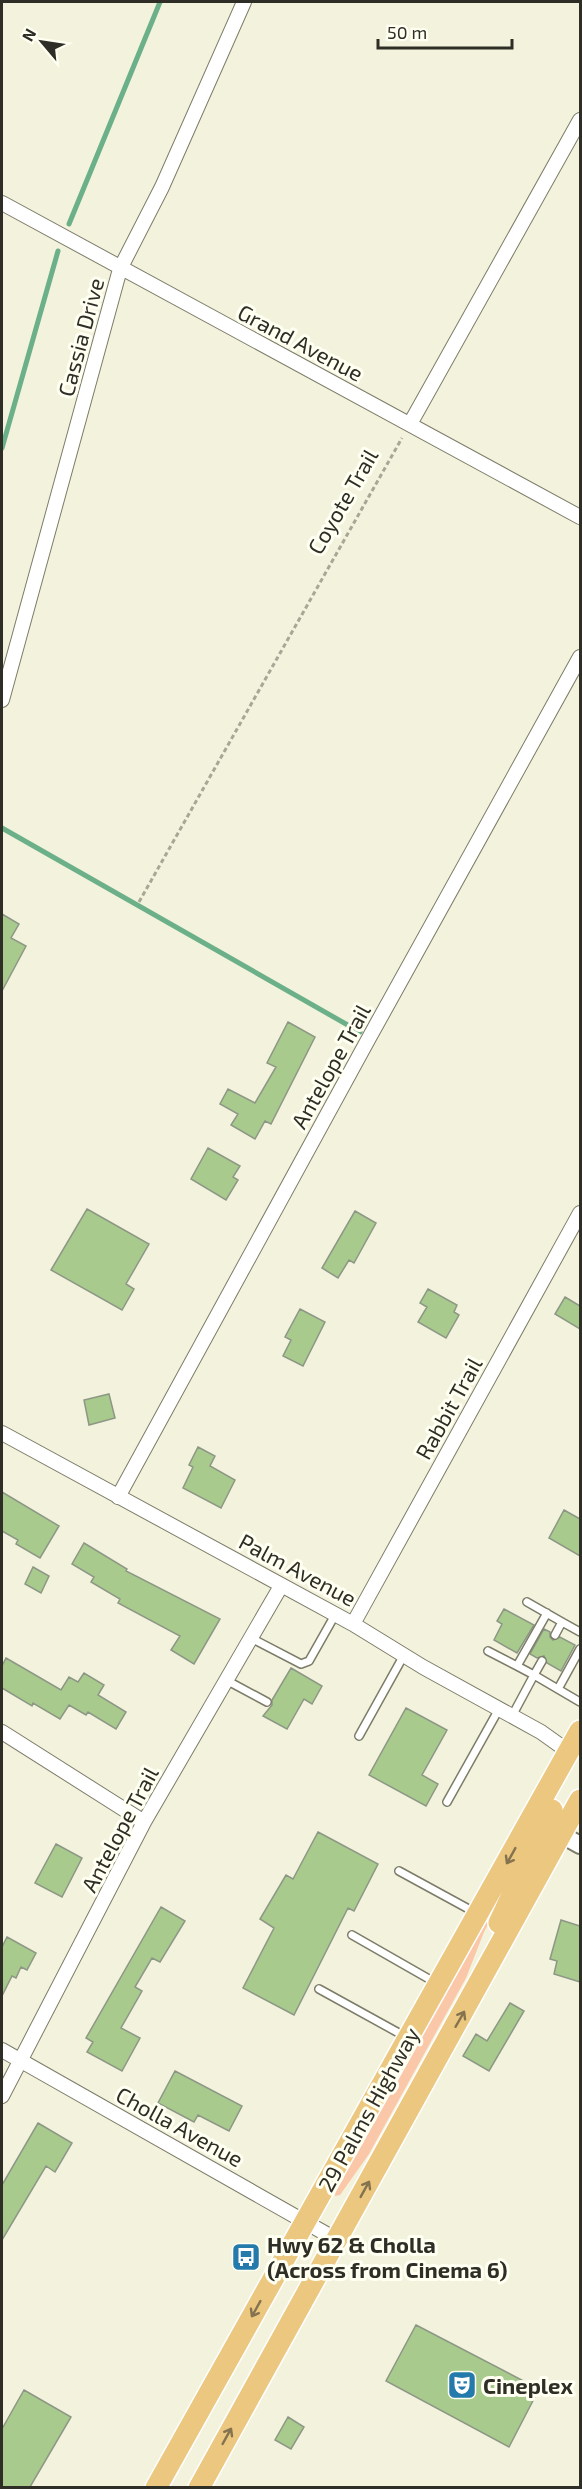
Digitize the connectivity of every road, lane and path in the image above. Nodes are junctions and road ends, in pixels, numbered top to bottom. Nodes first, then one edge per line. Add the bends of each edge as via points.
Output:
1 (244, 2) edge
2 (580, 120) edge
3 (2, 203) edge
4 (120, 269) junction
5 (410, 424) junction
6 (580, 517) edge
7 (580, 657) edge
8 (2, 700) edge
9 (139, 902) dead end
10 (580, 1213) edge
11 (2, 1433) edge
12 (118, 1497) junction
13 (281, 1586) junction
14 (527, 1602) dead end
15 (547, 1613) junction
16 (335, 1615) junction
17 (562, 1622) junction
18 (353, 1624) junction
19 (580, 1632) edge
20 (555, 1635) dead end
21 (251, 1638) junction
22 (580, 1649) edge
23 (488, 1651) dead end
24 (404, 1655) junction
25 (542, 1661) dead end
26 (517, 1666) junction
27 (534, 1676) junction
28 (226, 1680) junction
29 (558, 1689) junction
30 (267, 1702) dead end
31 (580, 1702) edge
32 (499, 1709) junction
33 (512, 1716) junction
34 (580, 1731) edge
35 (2, 1732) edge
36 (359, 1736) dead end
37 (569, 1752) junction
38 (580, 1800) edge
39 (447, 1802) dead end
40 (144, 1822) junction
41 (562, 1835) junction
42 (580, 1845) edge
43 (399, 1871) dead end
44 (478, 1914) junction
45 (352, 1935) dead end
46 (491, 1964) junction
47 (439, 1984) junction
48 (319, 1989) dead end
49 (408, 2038) junction
50 (2, 2050) edge
51 (21, 2061) junction
52 (2, 2096) edge
53 (305, 2222) junction
54 (337, 2240) junction
55 (156, 2487) edge
56 (199, 2487) edge

1 - 4 street, Cassia Drive via 162,187
2 - 5 street
3 - 4 street, Grand Avenue
4 - 5 street, Grand Avenue
4 - 8 street, Cassia Drive
5 - 6 street, Grand Avenue
5 - 9 path, Coyote Trail
7 - 12 street, Antelope Trail
10 - 18 street, Rabbit Trail
11 - 12 street, Palm Avenue
12 - 13 street, Palm Avenue
13 - 16 street, Palm Avenue
13 - 21 street, Antelope Trail
14 - 15 lane
15 - 17 lane
15 - 26 lane
16 - 18 street, Palm Avenue
16 - 21 lane via 309,1661 301,1664
17 - 19 lane
17 - 20 lane
18 - 24 street, Palm Avenue
21 - 28 street, Antelope Trail
22 - 29 lane
23 - 26 lane
24 - 32 street, Palm Avenue
24 - 36 lane
25 - 27 lane
26 - 27 lane
27 - 29 lane
27 - 33 lane
28 - 30 lane
28 - 40 street, Antelope Trail
29 - 31 lane
32 - 33 street, Palm Avenue
32 - 39 lane
33 - 37 street, Palm Avenue
34 - 37 main road, 29 Palms Highway
35 - 40 street
37 -> 44 main road, 29 Palms Highway
37 - 46 main road via 578,1764 545,1822 490,1941
38 - 41 main road, 29 Palms Highway
40 - 51 street, Antelope Trail
41 - 42 street
41 - 46 main road, 29 Palms Highway
43 - 44 lane
44 - 47 main road, 29 Palms Highway
45 - 47 lane
54 -> 46 main road, 29 Palms Highway
47 - 49 main road, 29 Palms Highway
48 - 49 lane
49 - 53 main road, 29 Palms Highway
50 - 51 street, Cholla Avenue
51 - 52 street, Antelope Trail
51 - 53 street, Cholla Avenue
53 - 54 street, Cholla Avenue
53 -> 55 main road, 29 Palms Highway
56 -> 54 main road, 29 Palms Highway

